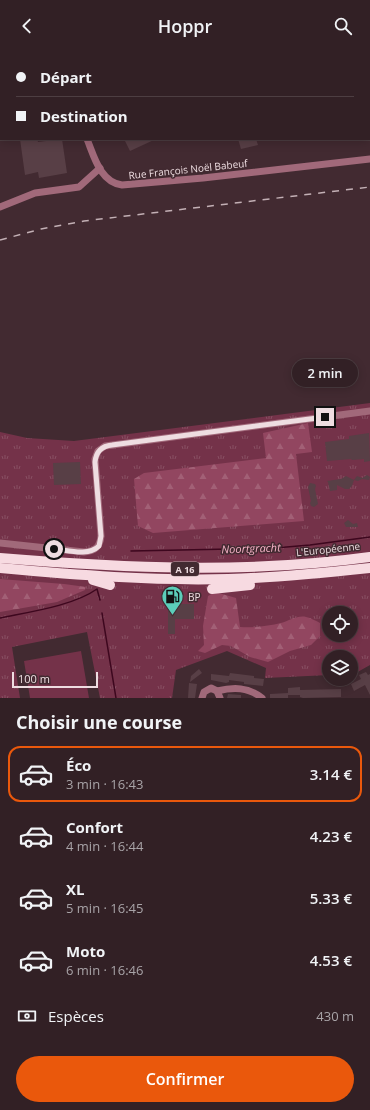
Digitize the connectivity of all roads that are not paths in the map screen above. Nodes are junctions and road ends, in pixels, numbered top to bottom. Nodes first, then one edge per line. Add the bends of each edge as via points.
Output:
1 (87, 140) edge
2 (370, 159) edge
3 (100, 168) junction
4 (0, 207) edge
5 (370, 411) edge
6 (0, 543) edge
7 (370, 557) edge
8 (0, 558) edge
9 (0, 568) edge
10 (370, 568) edge
11 (335, 572) junction
12 (87, 576) junction
13 (110, 585) dead end
14 (212, 588) dead end
15 (218, 694) edge
16 (202, 698) edge
17 (262, 698) edge

1 - 3 street, Rue François Noël Babeuf
2 - 3 street, Rue François Noël Babeuf via 129,185 110,181
3 - 4 street via 79,188 35,193
5 - 6 street via 105,446 98,451 95,459 101,536 97,548 84,552
7 - 8 highway, L'Européenne / A 16 via 305,564 206,569
9 - 12 highway, A 16
10 - 11 highway, A 16
11 - 12 highway, A 16 via 222,579
11 - 14 highway via 288,581
12 - 13 highway via 94,581
15 - 16 street via 212,688 207,689
15 - 17 street via 231,688 239,688

